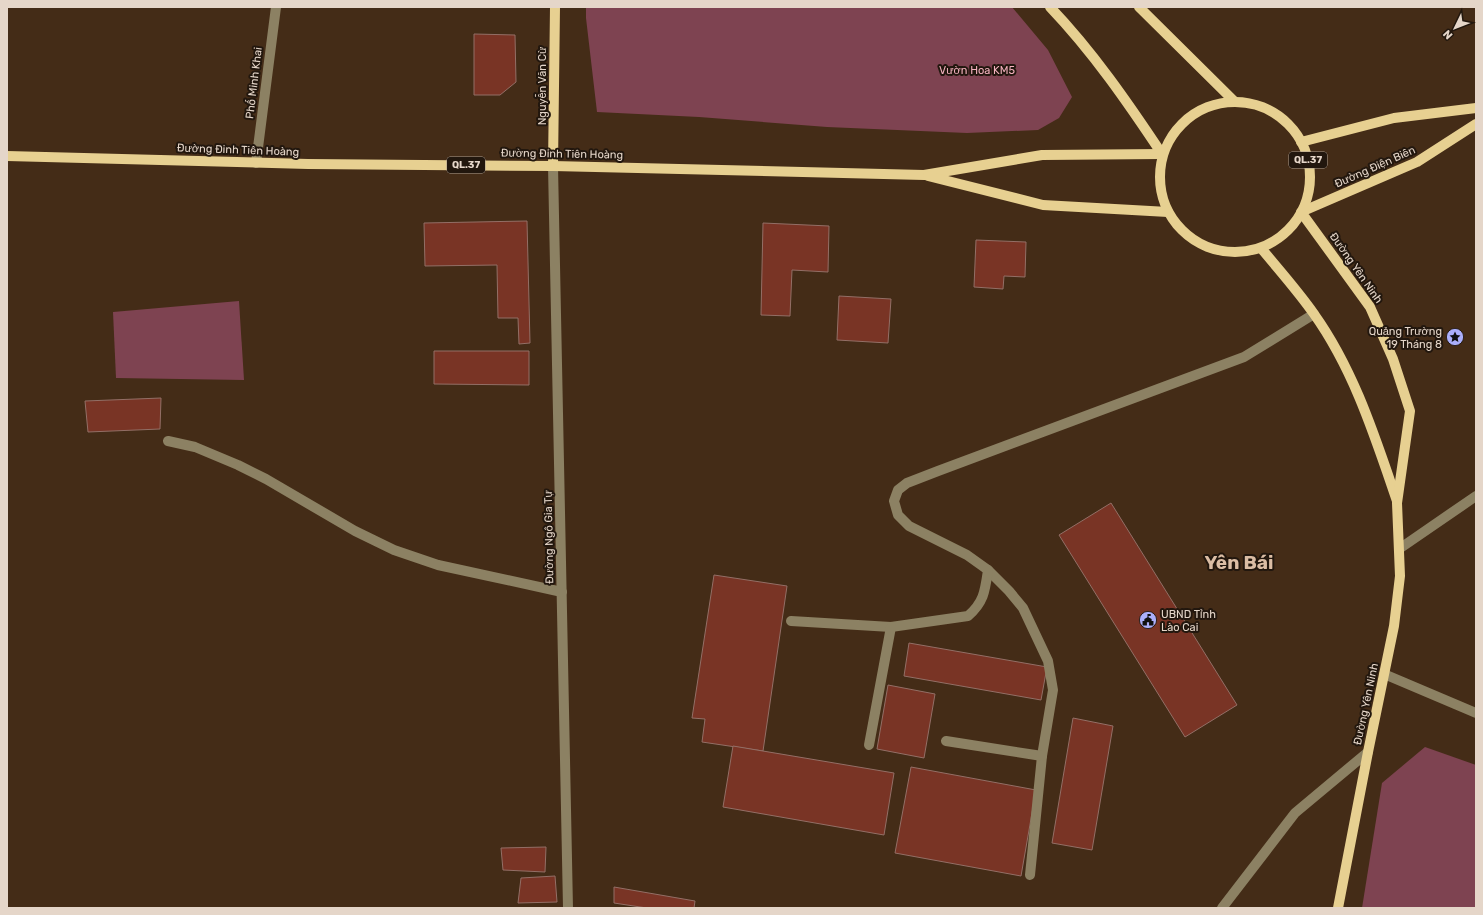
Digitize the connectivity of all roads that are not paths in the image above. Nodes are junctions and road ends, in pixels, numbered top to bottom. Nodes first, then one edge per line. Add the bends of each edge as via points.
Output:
1 (276, 7) edge
2 (555, 7) edge
3 (1050, 7) edge
4 (1139, 7) edge
5 (1234, 101) junction
6 (1476, 108) edge
7 (1476, 124) edge
8 (1301, 142) junction
9 (1162, 154) junction
10 (7, 156) edge
11 (256, 162) junction
12 (553, 166) junction
13 (924, 175) junction
14 (1168, 212) junction
15 (1301, 212) junction
16 (1261, 248) junction
17 (1314, 314) junction
18 (168, 442) dead end
19 (1476, 496) edge
20 (1397, 503) junction
21 (1399, 549) junction
22 (988, 570) junction
23 (562, 592) junction
24 (791, 621) dead end
25 (891, 627) junction
26 (1384, 674) junction
27 (1476, 713) edge
28 (946, 741) dead end
29 (869, 745) dead end
30 (1368, 752) junction
31 (1042, 756) junction
32 (1030, 875) dead end
33 (568, 908) edge
34 (1222, 908) edge
35 (1338, 908) edge

1 - 11 street, Phố Minh Khai
2 - 12 main road, Nguyễn Văn Cừ
3 - 9 main road via 1117,88
4 - 5 main road
5 - 8 main road, QL.37 via 1255,104 1273,112 1290,125
5 - 9 main road, QL.37 via 1211,105 1189,116 1173,133
6 - 8 main road, QL.37 via 1394,118
7 - 15 main road, Đường Điện Biên via 1417,162
8 - 15 main road, QL.37 via 1309,165 1309,189
9 - 13 main road, Đường Đinh Tiên Hoàng / QL.37 via 1042,155
9 - 14 main road, QL.37 via 1159,174 1161,194
10 - 11 main road, Đường Đinh Tiên Hoàng / QL.37
11 - 12 main road, Đường Đinh Tiên Hoàng / QL.37
12 - 13 main road, Đường Đinh Tiên Hoàng / QL.37
12 - 23 street, Đường Ngô Gia Tự
13 - 14 main road, Đường Đinh Tiên Hoàng / QL.37 via 1043,205
14 - 16 main road, QL.37 via 1181,230 1198,242 1218,250 1240,252
15 - 16 main road, QL.37 via 1291,228 1277,240
15 - 20 main road, Đường Yên Ninh via 1370,307 1393,359 1410,411
16 - 17 main road, Đường Yên Ninh
17 - 20 main road, Đường Yên Ninh via 1355,388
17 - 22 street via 1244,357 938,471 907,483 898,490 894,501 898,515 909,526 967,555
18 - 23 street via 194,447 238,465 394,550 438,565
19 - 21 street
20 - 21 main road, Đường Yên Ninh
21 - 26 main road, Đường Yên Ninh via 1399,591
22 - 25 street via 985,592 977,608 968,616
22 - 31 street via 1023,608 1048,661 1053,690
23 - 33 street, Đường Ngô Gia Tự
24 - 25 street
25 - 29 street
26 - 27 street
26 - 30 main road, Đường Yên Ninh
28 - 31 street
30 - 34 street via 1295,812
30 - 35 main road, Đường Yên Ninh
31 - 32 street

